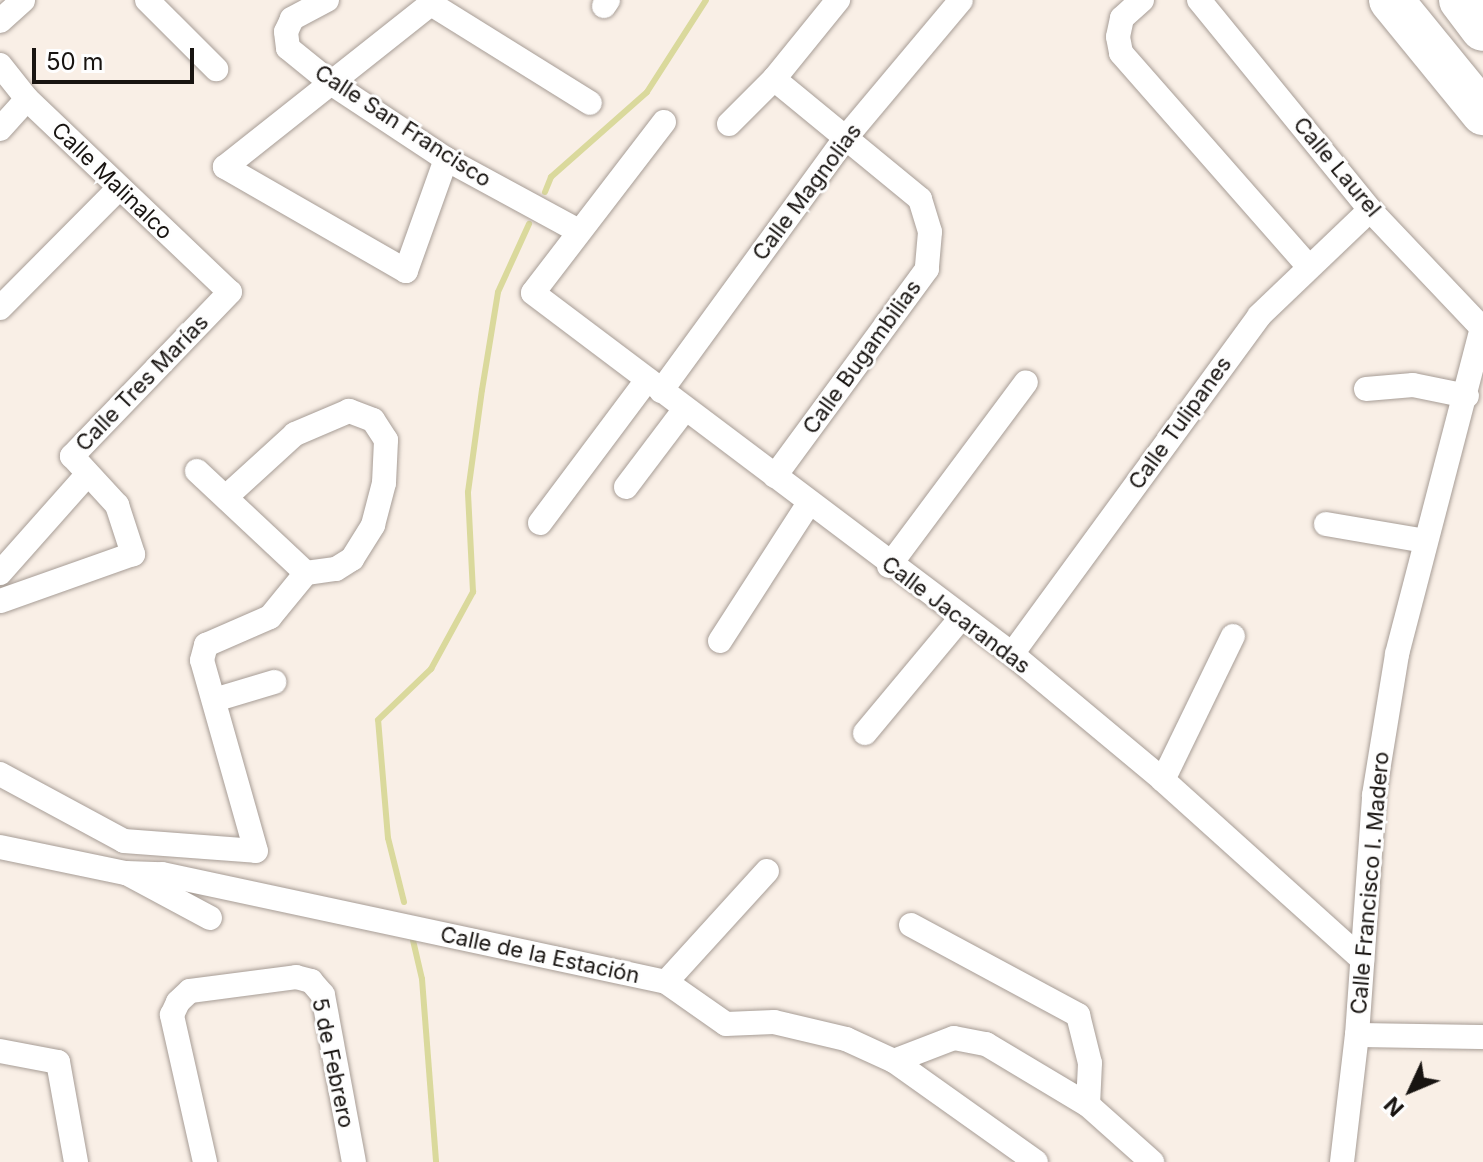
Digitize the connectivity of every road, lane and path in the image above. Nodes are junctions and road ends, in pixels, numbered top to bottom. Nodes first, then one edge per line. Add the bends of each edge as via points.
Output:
1 (23, 0) edge
2 (147, 0) edge
3 (327, 0) edge
4 (838, 0) edge
5 (961, 0) edge
6 (1142, 0) edge
7 (1199, 0) edge
8 (1391, 0) edge
9 (1461, 0) edge
10 (0, 21) edge
11 (1483, 29) edge
12 (0, 65) edge
13 (216, 69) dead end
14 (774, 79) junction
15 (331, 83) junction
16 (27, 99) junction
17 (590, 103) dead end
18 (1483, 113) edge
19 (664, 122) dead end
20 (729, 124) dead end
21 (0, 129) edge
22 (847, 136) junction
23 (446, 159) junction
24 (118, 189) junction
25 (1370, 210) junction
26 (577, 230) junction
27 (1308, 266) junction
28 (230, 292) joint
29 (0, 308) edge
30 (1482, 327) edge
31 (1026, 382) dead end
32 (654, 385) junction
33 (1366, 389) dead end
34 (1467, 396) junction
35 (685, 409) junction
36 (197, 471) dead end
37 (88, 474) junction
38 (775, 476) junction
39 (626, 487) dead end
40 (226, 497) junction
41 (809, 503) junction
42 (540, 523) dead end
43 (1326, 524) dead end
44 (1425, 541) junction
45 (889, 566) junction
46 (0, 573) edge
47 (306, 573) junction
48 (0, 601) edge
49 (960, 619) junction
50 (1233, 636) dead end
51 (720, 641) dead end
52 (1012, 654) junction
53 (274, 682) dead end
54 (214, 700) junction
55 (865, 733) dead end
56 (0, 774) edge
57 (1163, 780) junction
58 (87, 822) junction
59 (0, 847) edge
60 (767, 871) dead end
61 (126, 873) junction
62 (210, 918) dead end
63 (911, 925) dead end
64 (1362, 959) junction
65 (666, 982) junction
66 (1357, 1035) junction
67 (1483, 1037) edge
68 (0, 1051) edge
69 (894, 1061) junction
70 (1088, 1105) junction
71 (76, 1162) edge
72 (205, 1162) edge
73 (354, 1162) edge
74 (1036, 1162) edge
75 (1152, 1162) edge
76 (1342, 1162) edge

1 - 10 street
2 - 13 street
3 - 15 street, Calle San Francisco via 292,19 286,32 288,48
4 - 14 street
5 - 22 street, Calle Magnolias
6 - 27 street via 1122,18 1121,53
7 - 25 street, Calle Laurel
8 - 18 highway
9 - 11 highway
12 - 16 street, Calle Malinalco
14 - 20 street
14 - 22 street
15 - 17 street via 431,4
15 - 23 street, Calle San Francisco
15 - 23 street via 225,167 406,271
16 - 21 street
16 - 24 street, Calle Malinalco
19 - 26 street
22 - 32 street, Calle Magnolias
22 - 38 street, Calle Bugambilias via 920,199 930,232 927,269
23 - 26 street, Calle San Francisco
24 - 28 street, Calle Malinalco
24 - 29 street
25 - 27 street, Calle Tulipanes
25 - 30 street, Calle Laurel
26 - 32 street, Calle Jacarandas via 533,293
27 - 52 street, Calle Tulipanes via 1235,348
28 - 37 street, Calle Tres Marías via 72,456
30 - 34 street, Calle Francisco I. Madero
31 - 45 street
32 - 35 street, Calle Jacarandas
32 - 42 street, Calle Magnolias
33 - 34 street via 1413,385
34 - 44 street, Calle Francisco I. Madero
35 - 38 street, Calle Jacarandas
35 - 39 street
36 - 40 street
37 - 46 street, Calle Tres Marías
37 - 48 street, Calle Tres Marías via 117,505 133,554
38 - 41 street, Calle Jacarandas
40 - 47 street
40 - 47 street via 308,428 349,411 373,420 386,440 384,483 373,525 352,559 336,569
41 - 45 street, Calle Jacarandas
41 - 51 street
43 - 44 street
44 - 64 street, Calle Francisco I. Madero via 1397,654 1374,795
45 - 49 street, Calle Jacarandas
47 - 54 street via 270,617 206,645 202,660
49 - 52 street, Calle Jacarandas
49 - 55 street
50 - 57 street
52 - 57 street, Calle Jacarandas
53 - 54 street
54 - 58 street via 256,851 124,841
56 - 58 street
57 - 64 street, Calle Jacarandas
58 - 61 street
59 - 61 street, Calle de la Estación
60 - 65 street
61 - 62 street
61 - 65 street, Calle de la Estación via 162,874
63 - 70 street via 1078,1015 1090,1063
64 - 66 street, Calle Francisco I. Madero
65 - 69 street, Calle de la Estación via 726,1024 774,1022 846,1039
66 - 67 street
66 - 76 street, Calle Francisco I. Madero
68 - 71 street via 58,1062
69 - 70 street via 954,1038 986,1044
69 - 74 street, Calle de la Estación
70 - 75 street
72 - 73 street, 5 de Febrero via 172,1015 178,1002 190,991 296,977 311,981 323,995

